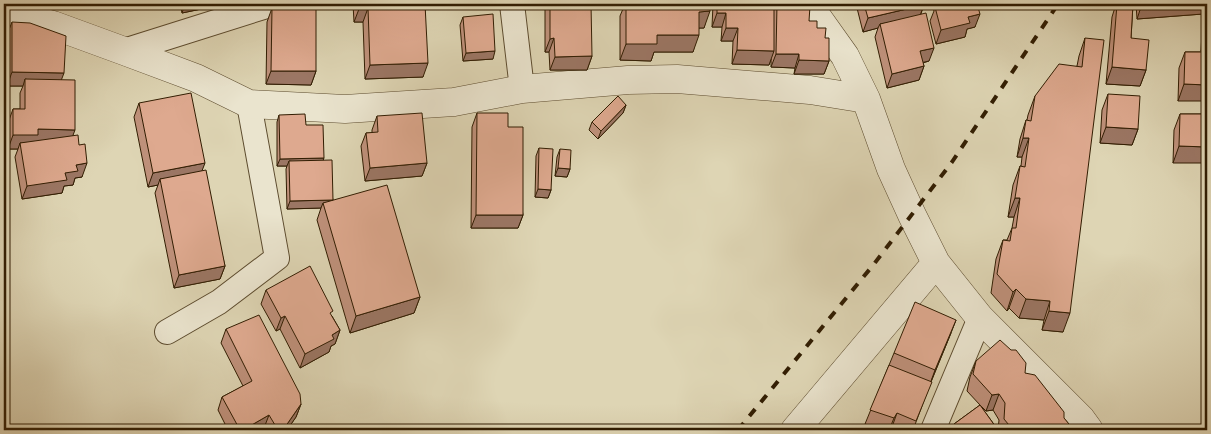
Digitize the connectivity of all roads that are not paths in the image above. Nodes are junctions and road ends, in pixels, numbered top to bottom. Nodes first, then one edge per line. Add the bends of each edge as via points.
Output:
1 (274, 4) edge
2 (512, 4) edge
3 (808, 4) edge
4 (4, 12) edge
5 (124, 50) junction
6 (522, 89) junction
7 (866, 99) junction
8 (248, 104) junction
9 (936, 263) junction
10 (980, 318) junction
11 (167, 332) dead end
12 (794, 430) edge
13 (933, 430) edge
14 (1089, 430) edge

1 - 5 lane
2 - 6 lane
3 - 7 street via 845,56
4 - 5 street
5 - 8 street via 196,78
6 - 7 street via 628,80 677,80 810,90
6 - 8 street via 454,102 345,109
7 - 9 street via 891,170
8 - 11 lane via 277,258 219,302
9 - 10 street
9 - 12 street
10 - 13 lane
10 - 14 street

